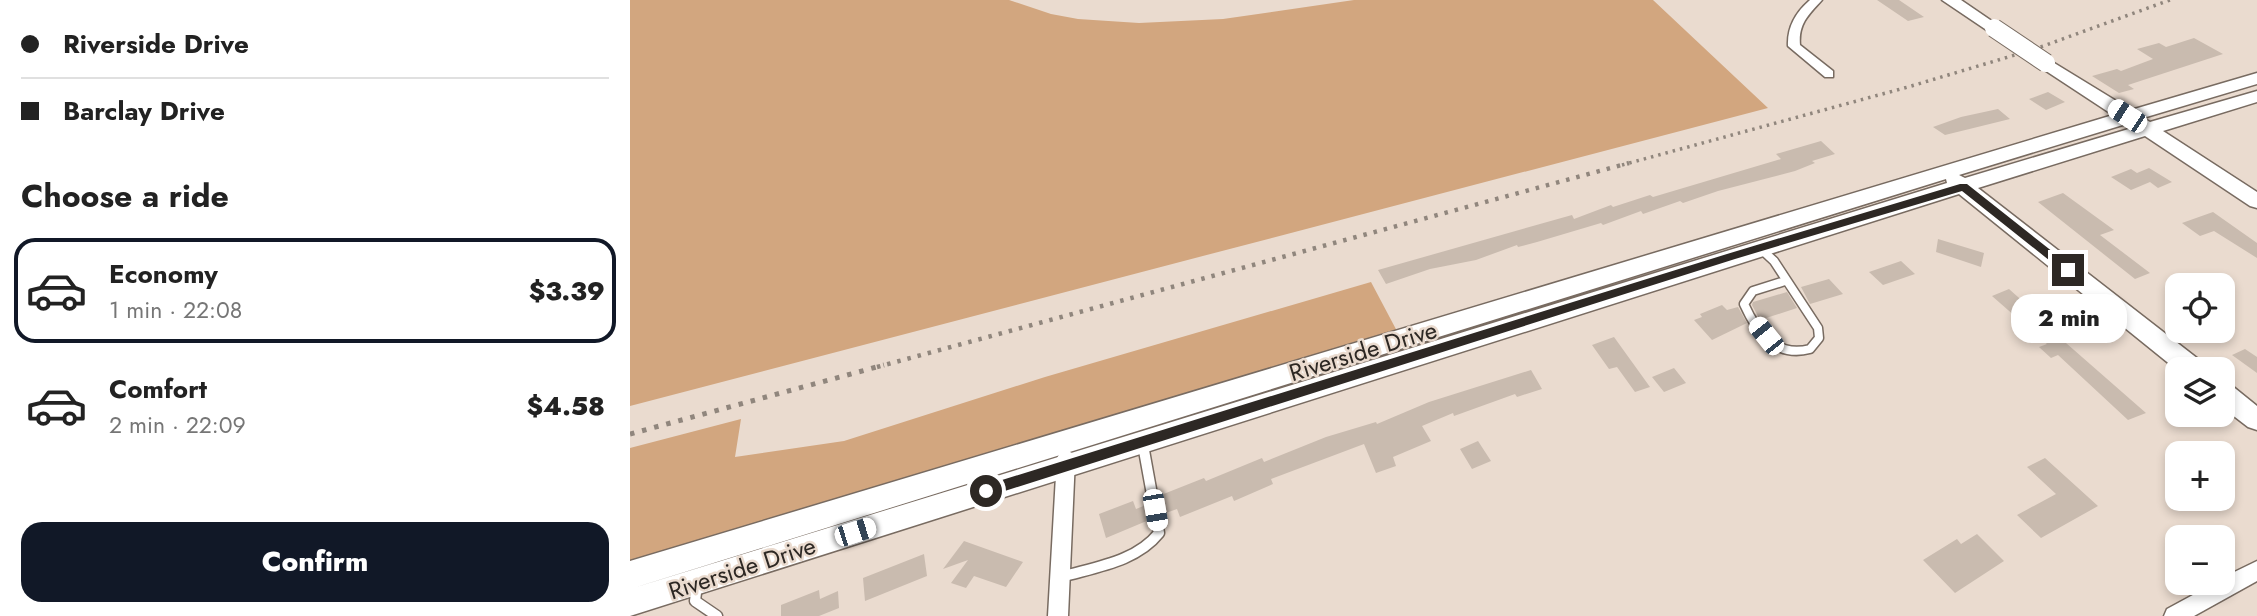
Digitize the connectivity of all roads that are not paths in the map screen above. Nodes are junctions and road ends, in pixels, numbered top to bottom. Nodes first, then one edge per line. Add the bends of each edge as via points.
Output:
1 (1818, 0) edge
2 (1950, 0) edge
3 (1829, 74) dead end
4 (2257, 78) edge
5 (2257, 96) edge
6 (2127, 116) junction
7 (2148, 130) junction
8 (1954, 179) junction
9 (2257, 201) edge
10 (1760, 248) junction
11 (1785, 281) junction
12 (1419, 345) junction
13 (2178, 357) edge
14 (2235, 402) edge
15 (2257, 420) edge
16 (1143, 442) junction
17 (1066, 454) junction
18 (2257, 570) edge
19 (630, 575) edge
20 (1060, 577) junction
21 (697, 582) junction
22 (630, 603) edge
23 (717, 616) edge
24 (1058, 616) edge
25 (2174, 616) edge

1 - 3 street via 1802,15 1792,36 1794,46
2 - 6 street, bridge
4 - 6 street, Riverside Drive
5 - 7 street, Riverside Drive
6 - 7 street
6 - 8 street, Riverside Drive
7 - 8 street, Riverside Drive
7 - 9 street
8 - 10 street, Riverside Drive
8 - 12 street, Riverside Drive
8 - 13 street
10 - 11 lane
10 - 12 street, Riverside Drive
11 - 11 lane via 1818,328 1819,338 1810,349 1791,353 1779,349 1747,313 1744,304 1753,291
12 - 16 street, Riverside Drive
12 - 17 street, Riverside Drive
14 - 15 street
16 - 17 street, Riverside Drive
16 - 20 lane via 1159,533 1153,544 1135,555
17 - 19 street, Riverside Drive
17 - 20 street
17 - 21 street, Riverside Drive
18 - 25 street
20 - 24 street
21 - 22 street, Riverside Drive
21 - 23 lane via 695,601

